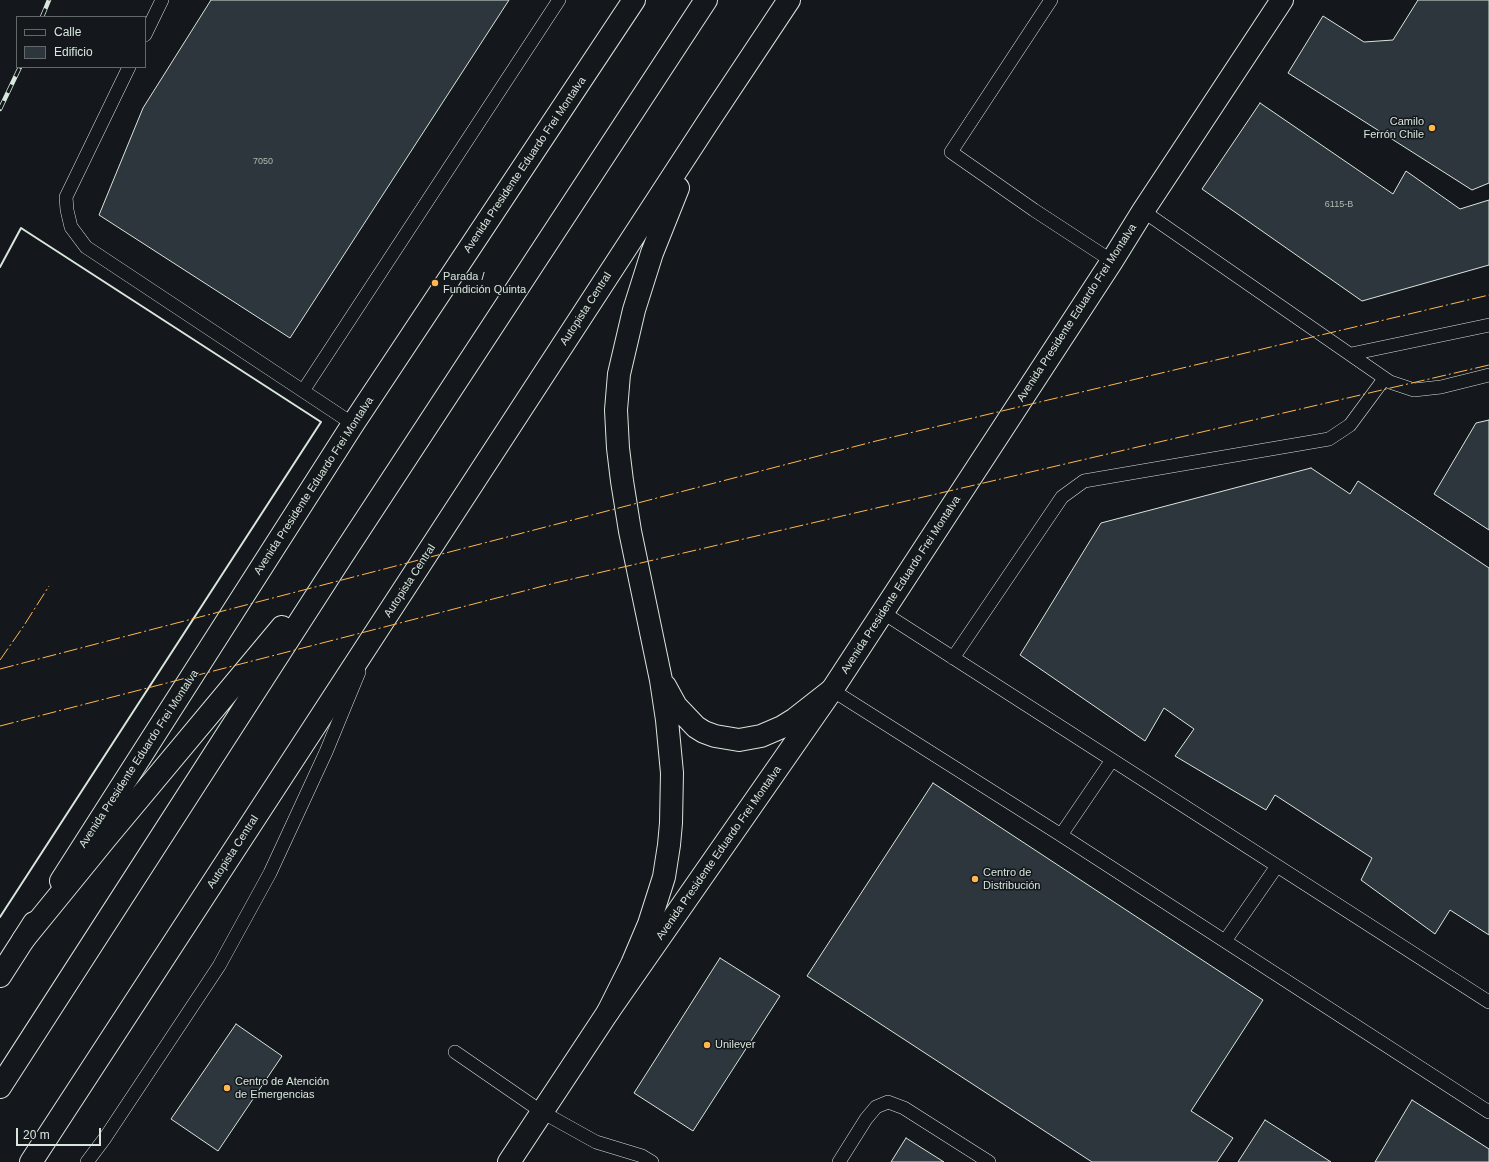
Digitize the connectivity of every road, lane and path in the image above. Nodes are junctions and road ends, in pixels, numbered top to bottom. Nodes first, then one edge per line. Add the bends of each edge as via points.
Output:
1 (162, 0) edge
2 (559, 0) edge
3 (634, 0) edge
4 (706, 0) edge
5 (789, 0) edge
6 (1051, 0) edge
7 (1282, 0) edge
8 (146, 32) edge
9 (129, 68) edge
10 (708, 122) junction
11 (1143, 211) junction
12 (1112, 261) junction
13 (1489, 325) edge
14 (1351, 354) junction
15 (1489, 375) edge
16 (1384, 379) junction
17 (303, 391) junction
18 (353, 424) junction
19 (342, 556) junction
20 (882, 612) junction
21 (375, 633) junction
22 (953, 658) junction
23 (661, 680) junction
24 (832, 690) junction
25 (1112, 760) junction
26 (1061, 835) junction
27 (1277, 866) junction
28 (23, 940) junction
29 (1225, 942) junction
30 (0, 976) edge
31 (1489, 1002) edge
32 (608, 1012) junction
33 (455, 1052) dead end
34 (0, 1087) edge
35 (542, 1112) junction
36 (1489, 1112) edge
37 (31, 1162) edge
38 (87, 1162) edge
39 (509, 1162) edge
40 (652, 1162) edge
41 (839, 1162) edge
42 (989, 1162) edge

1 - 8 lane
2 - 17 lane
3 - 18 main road, Avenida Presidente Eduardo Frei Montalva
4 - 19 main road
5 - 10 main road, Autopista Central
6 - 12 lane via 951,152
7 - 11 main road, Avenida Presidente Eduardo Frei Montalva
9 - 17 lane via 66,197 71,227 86,247
10 - 21 main road, Autopista Central
10 - 23 main road via 652,253 632,318 619,374 616,431 622,481
11 - 12 main road, Avenida Presidente Eduardo Frei Montalva
11 - 14 lane
12 - 20 main road, Avenida Presidente Eduardo Frei Montalva
13 - 14 lane
14 - 16 lane
15 - 16 lane via 1441,387 1414,390
16 - 22 lane via 1350,425 1329,439 1084,481 1062,497
17 - 18 lane
18 - 28 main road, Avenida Presidente Eduardo Frei Montalva
19 - 28 main road
19 - 34 main road
20 - 22 lane
20 - 24 main road, Avenida Presidente Eduardo Frei Montalva
21 - 37 main road, Autopista Central
21 - 38 lane via 326,752 273,867 219,966
22 - 25 lane
23 - 24 main road via 676,706 696,727 715,736 739,740 761,736 782,727
23 - 32 main road via 672,773 672,823 664,877 649,924
24 - 26 lane
24 - 32 main road, Avenida Presidente Eduardo Frei Montalva
25 - 26 lane
25 - 27 lane
26 - 29 lane
27 - 29 lane
27 - 31 lane
28 - 30 main road, Avenida Presidente Eduardo Frei Montalva
29 - 36 lane
32 - 35 main road, Avenida Presidente Eduardo Frei Montalva
33 - 35 lane
35 - 39 main road, Avenida Presidente Eduardo Frei Montalva
35 - 40 lane via 596,1142 642,1156
41 - 42 lane via 866,1119 876,1107 888,1102 904,1108

